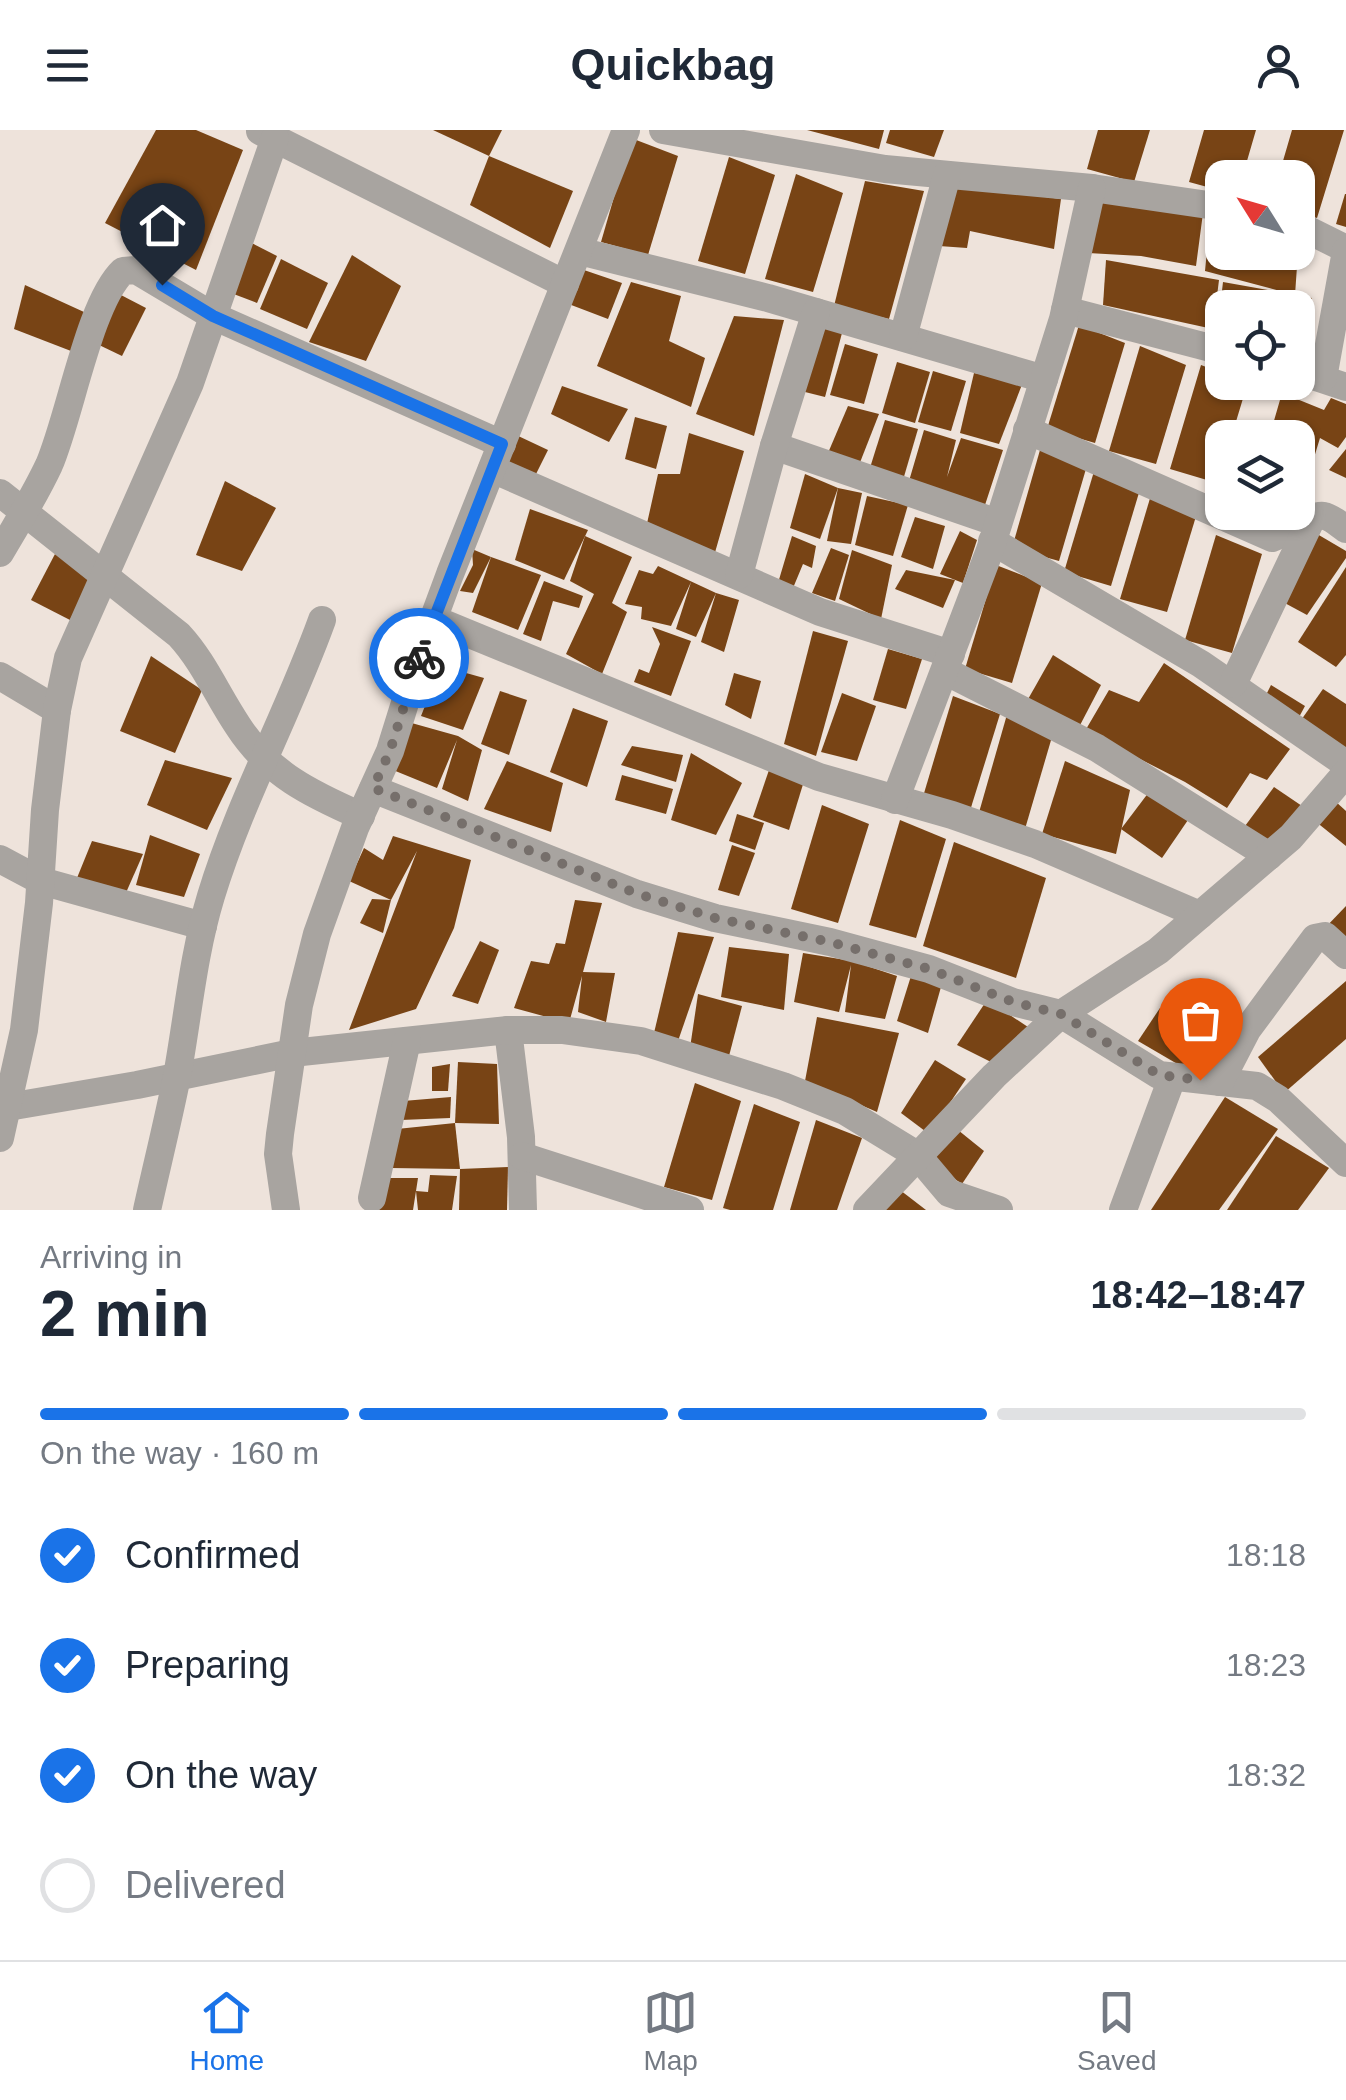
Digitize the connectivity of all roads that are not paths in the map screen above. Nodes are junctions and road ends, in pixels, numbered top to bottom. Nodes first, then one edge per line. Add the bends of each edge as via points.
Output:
1 (626, 130) edge
2 (663, 130) edge
3 (267, 134) edge
4 (947, 174) junction
5 (1092, 188) junction
6 (1205, 205) edge
7 (1315, 234) edge
8 (1346, 250) edge
9 (579, 251) junction
10 (565, 284) junction
11 (1065, 310) junction
12 (816, 312) junction
13 (213, 316) junction
14 (903, 337) junction
15 (1205, 347) edge
16 (1322, 378) edge
17 (1044, 379) junction
18 (1028, 430) junction
19 (774, 446) junction
20 (496, 457) junction
21 (0, 493) edge
22 (1205, 508) edge
23 (24, 512) junction
24 (1315, 517) edge
25 (1345, 526) edge
26 (1254, 530) edge
27 (1292, 530) edge
28 (1306, 530) edge
29 (995, 532) junction
30 (0, 552) edge
31 (739, 575) junction
32 (104, 578) junction
33 (322, 620) dead end
34 (433, 620) junction
35 (948, 663) junction
36 (0, 676) edge
37 (1232, 684) junction
38 (58, 710) junction
39 (264, 756) junction
40 (1344, 779) edge
41 (373, 788) junction
42 (895, 800) junction
43 (361, 816) junction
44 (1269, 856) junction
45 (0, 860) edge
46 (41, 881) junction
47 (1200, 915) junction
48 (203, 926) junction
49 (1346, 955) edge
50 (1061, 1014) junction
51 (508, 1030) junction
52 (407, 1041) junction
53 (292, 1053) junction
54 (176, 1076) junction
55 (1172, 1078) junction
56 (1220, 1082) junction
57 (8, 1108) junction
58 (0, 1138) edge
59 (916, 1155) junction
60 (522, 1156) junction
61 (1346, 1163) edge
62 (372, 1198) dead end
63 (954, 1202) edge
64 (147, 1210) edge
65 (286, 1210) edge
66 (523, 1210) edge
67 (690, 1210) edge
68 (867, 1210) edge
69 (999, 1210) edge
70 (1123, 1210) edge

1 - 9 street
2 - 4 street
3 - 10 street
3 - 13 street
4 - 5 street
4 - 14 street
5 - 6 street
5 - 11 street
7 - 8 street
8 - 16 street
9 - 10 street
9 - 12 street
10 - 20 street
11 - 15 street
11 - 17 street
12 - 14 street
12 - 19 street
13 - 20 street
13 - 23 street via 136,270 115,278 50,464
13 - 32 street
14 - 17 street
17 - 18 street
18 - 22 street
18 - 29 street
19 - 29 street
19 - 31 street
20 - 31 street
20 - 34 street
21 - 23 street
23 - 30 street
23 - 32 street
24 - 25 street
26 - 27 street via 1272,538
28 - 37 street
29 - 35 street
29 - 37 street
31 - 35 street
32 - 38 street via 68,658
32 - 39 street via 193,650 239,729
33 - 39 street
34 - 41 street
34 - 42 street via 818,777
35 - 42 street
35 - 44 street
36 - 38 street
37 - 40 street
38 - 46 street
39 - 43 street via 300,788
39 - 48 street
40 - 44 street
41 - 43 street
41 - 50 street via 638,894 929,969
42 - 47 street via 1035,844
43 - 53 street via 317,934
44 - 47 street
45 - 46 street
46 - 48 street
46 - 57 street
47 - 50 street via 1124,976
48 - 54 street
49 - 56 street via 1324,936 1315,938 1246,1030
50 - 55 street
50 - 59 street
51 - 52 street
51 - 59 street via 641,1042 845,1111
51 - 60 street
52 - 53 street
52 - 62 street
53 - 54 street
53 - 65 street via 278,1154
54 - 57 street
54 - 64 street
55 - 56 street
55 - 70 street
56 - 61 street via 1268,1092
57 - 58 street
59 - 63 street
59 - 68 street
60 - 66 street
60 - 67 street
63 - 69 street

